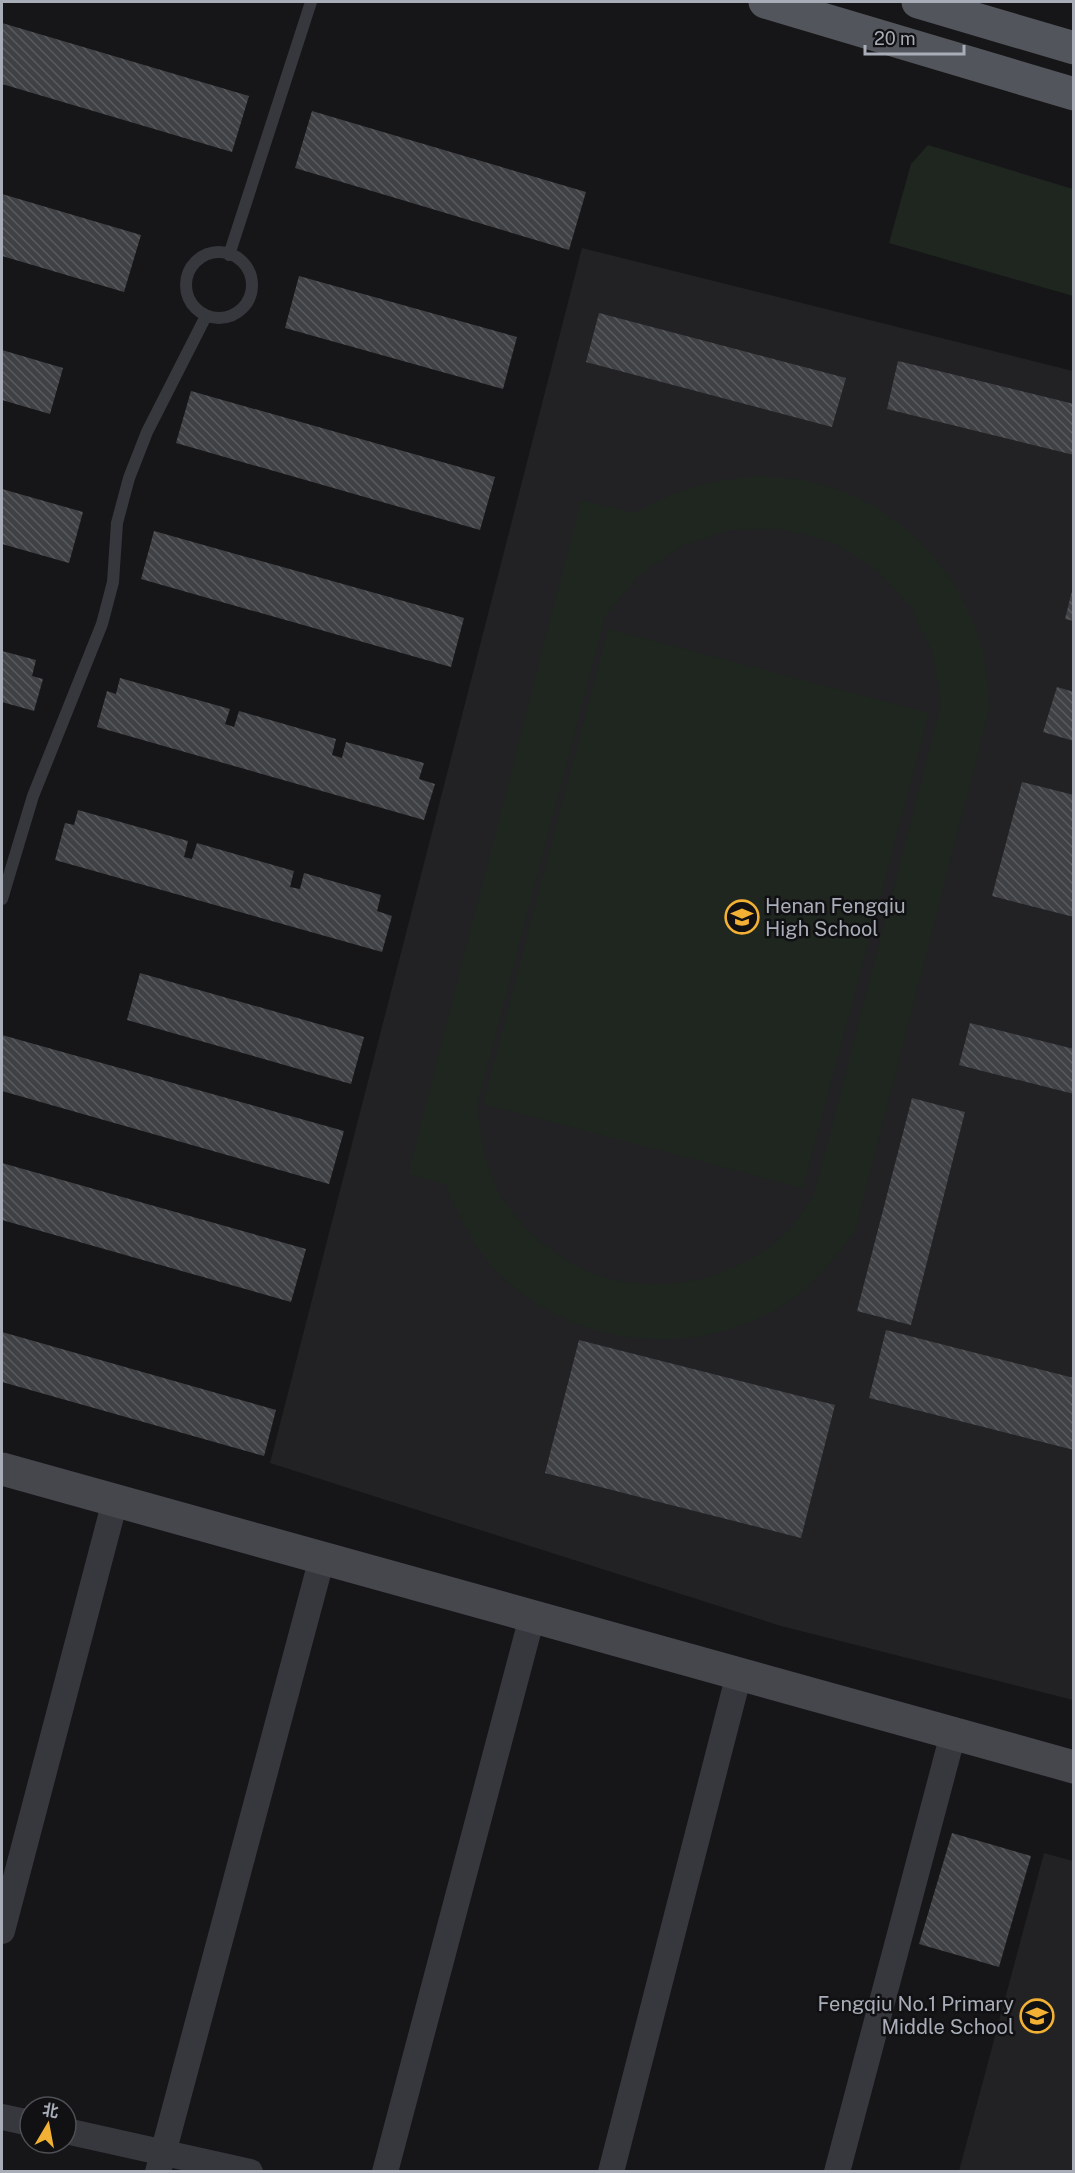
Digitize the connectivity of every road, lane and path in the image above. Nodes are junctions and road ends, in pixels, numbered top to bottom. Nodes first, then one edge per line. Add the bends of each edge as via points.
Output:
1 (311, 2) edge
2 (765, 2) edge
3 (918, 2) edge
4 (1074, 48) edge
5 (1074, 94) edge
6 (229, 255) junction
7 (206, 316) junction
8 (2, 899) edge
9 (2, 1469) edge
10 (115, 1501) junction
11 (322, 1558) junction
12 (532, 1617) junction
13 (739, 1674) junction
14 (953, 1734) junction
15 (1074, 1767) edge
16 (2, 1931) edge
17 (2, 2117) edge
18 (18, 2120) edge
19 (78, 2135) edge
20 (160, 2162) edge
21 (250, 2172) edge
22 (385, 2172) edge
23 (611, 2172) edge
24 (837, 2172) edge

1 - 6 lane
2 - 5 main road
3 - 4 main road
6 - 7 lane via 207,254 195,261 187,273 188,298
6 - 7 lane via 245,265 251,278 248,302 230,317
7 - 8 lane via 147,432 129,478 117,523 113,582 102,624 33,796
9 - 10 street
10 - 11 street
10 - 16 street
11 - 12 street
11 - 20 street
12 - 13 street
12 - 22 street
13 - 14 street
13 - 23 street
14 - 15 street
14 - 24 street
17 - 18 street
19 - 20 street
20 - 21 street

